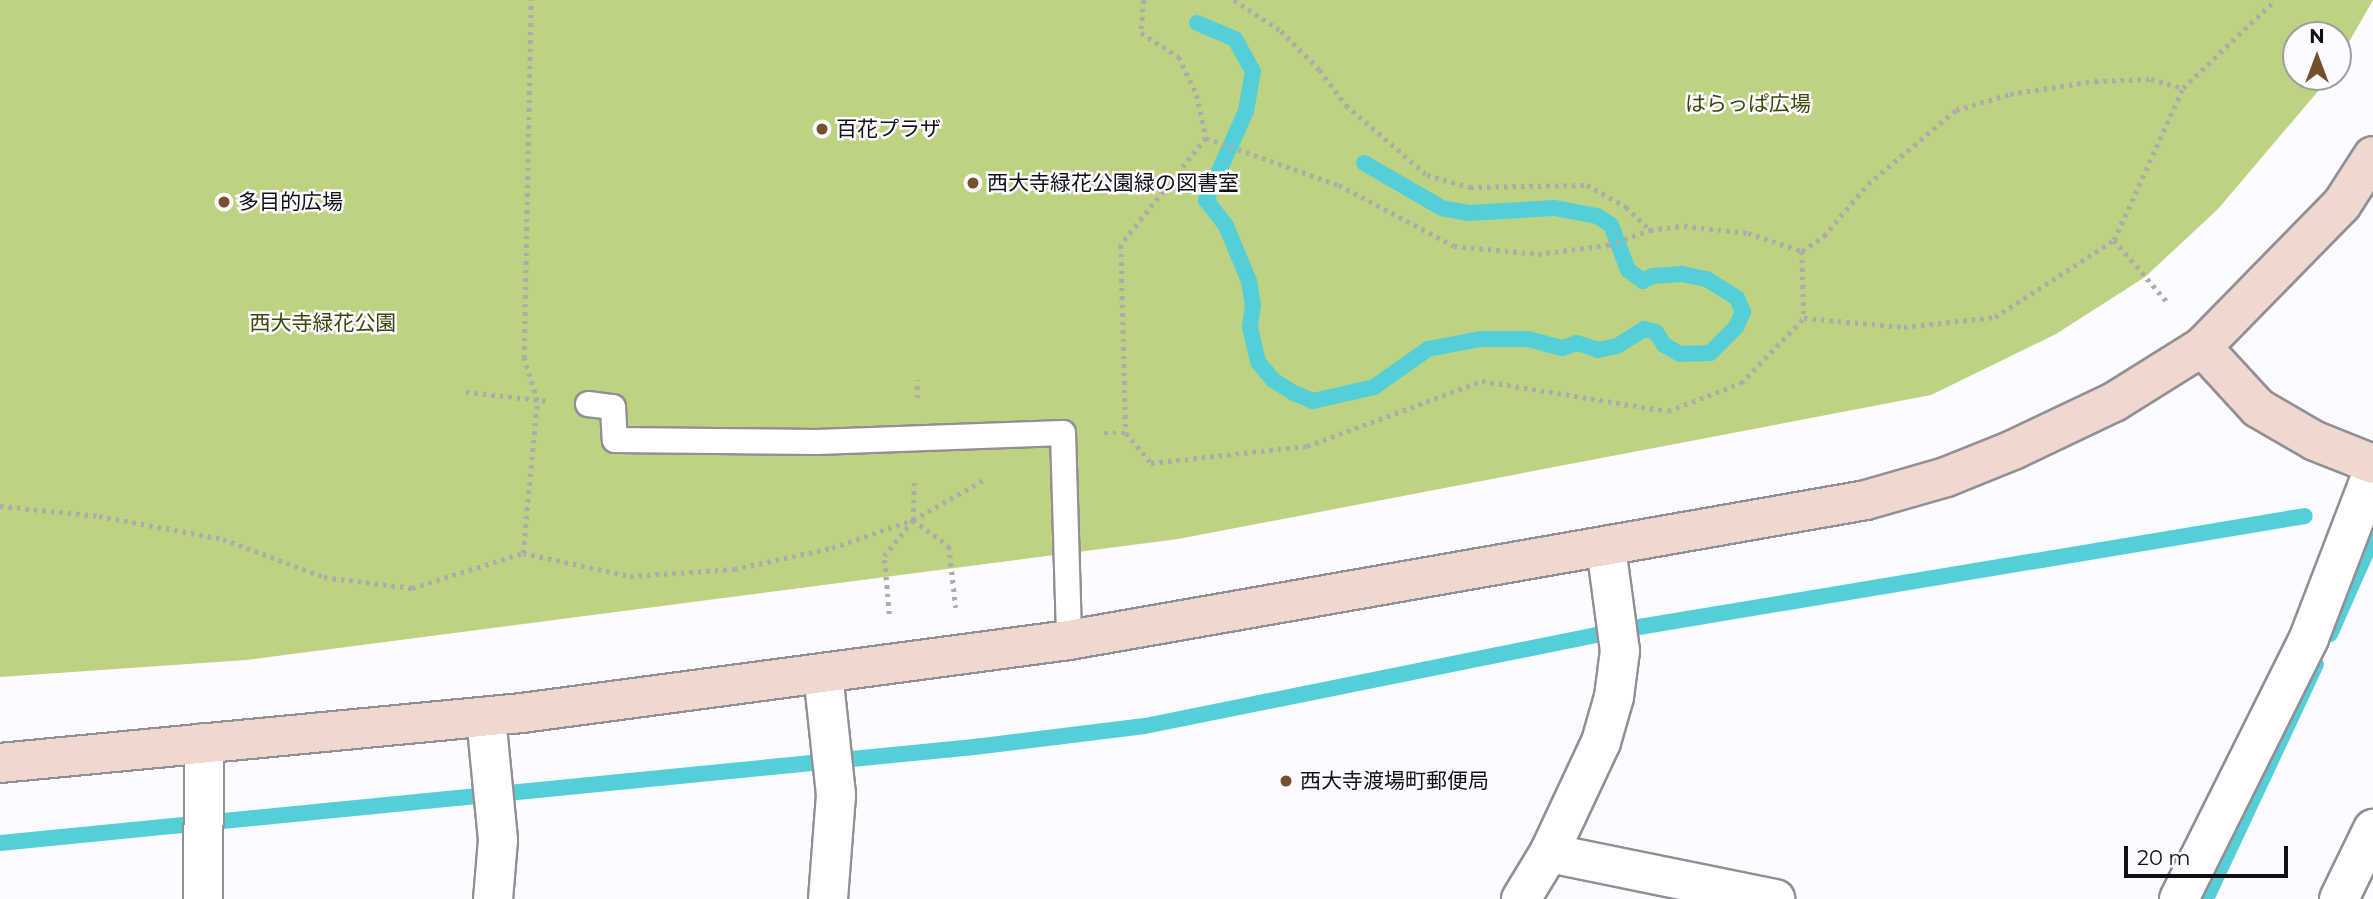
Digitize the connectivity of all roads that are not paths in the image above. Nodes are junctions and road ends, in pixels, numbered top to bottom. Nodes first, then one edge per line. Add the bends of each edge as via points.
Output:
1 (2373, 156) edge
2 (2202, 347) junction
3 (588, 404) road end
4 (2373, 464) edge
5 (2373, 471) edge
6 (1606, 547) junction
7 (1069, 640) junction
8 (823, 673) junction
9 (486, 717) junction
10 (204, 743) junction
11 (0, 763) edge
12 (2373, 829) edge
13 (1549, 853) junction
14 (203, 899) edge
15 (493, 899) edge
16 (828, 899) edge
17 (1521, 899) edge
18 (1775, 899) edge
19 (2179, 899) edge
20 (2339, 899) edge

1 - 2 street via 2342,204
2 - 4 street via 2258,408 2315,441
2 - 6 street via 2115,402 1946,477 1866,500
3 - 7 lane via 614,407 615,440 817,442 1063,433
5 - 19 street via 2309,638
6 - 7 street
6 - 13 street via 1618,628 1614,697 1601,742
7 - 8 street
8 - 9 street
8 - 16 street via 836,795
9 - 10 street
9 - 15 street via 496,821
10 - 11 street
10 - 14 street
12 - 20 street
13 - 17 street
13 - 18 street

